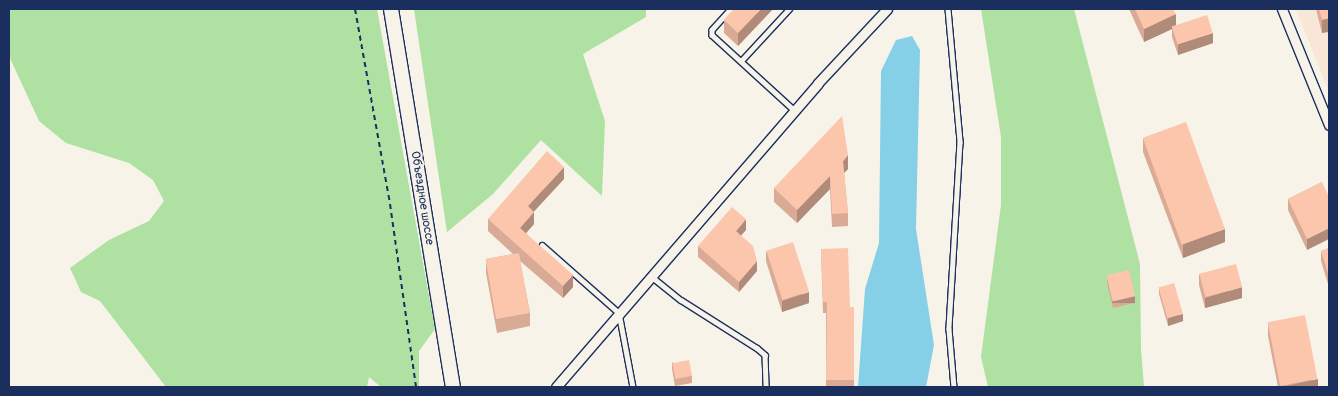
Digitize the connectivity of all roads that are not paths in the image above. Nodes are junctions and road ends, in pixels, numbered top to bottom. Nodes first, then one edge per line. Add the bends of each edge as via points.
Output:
1 (391, 9) edge
2 (731, 9) edge
3 (789, 9) edge
4 (887, 9) edge
5 (948, 9) edge
6 (1282, 9) edge
7 (741, 61) junction
8 (794, 110) junction
9 (1329, 125) edge
10 (542, 245) edge
11 (650, 276) junction
12 (620, 313) junction
13 (453, 387) edge
14 (556, 387) edge
15 (633, 387) edge
16 (766, 387) edge
17 (954, 387) edge

1 - 13 main road, Объездное шоссе
2 - 7 lane via 712,34
3 - 7 lane
4 - 8 street via 863,31
5 - 17 lane via 960,142 949,329
6 - 9 street
7 - 8 lane
8 - 11 street
10 - 12 lane
11 - 12 street
11 - 16 lane via 765,355
12 - 14 street
12 - 15 lane

